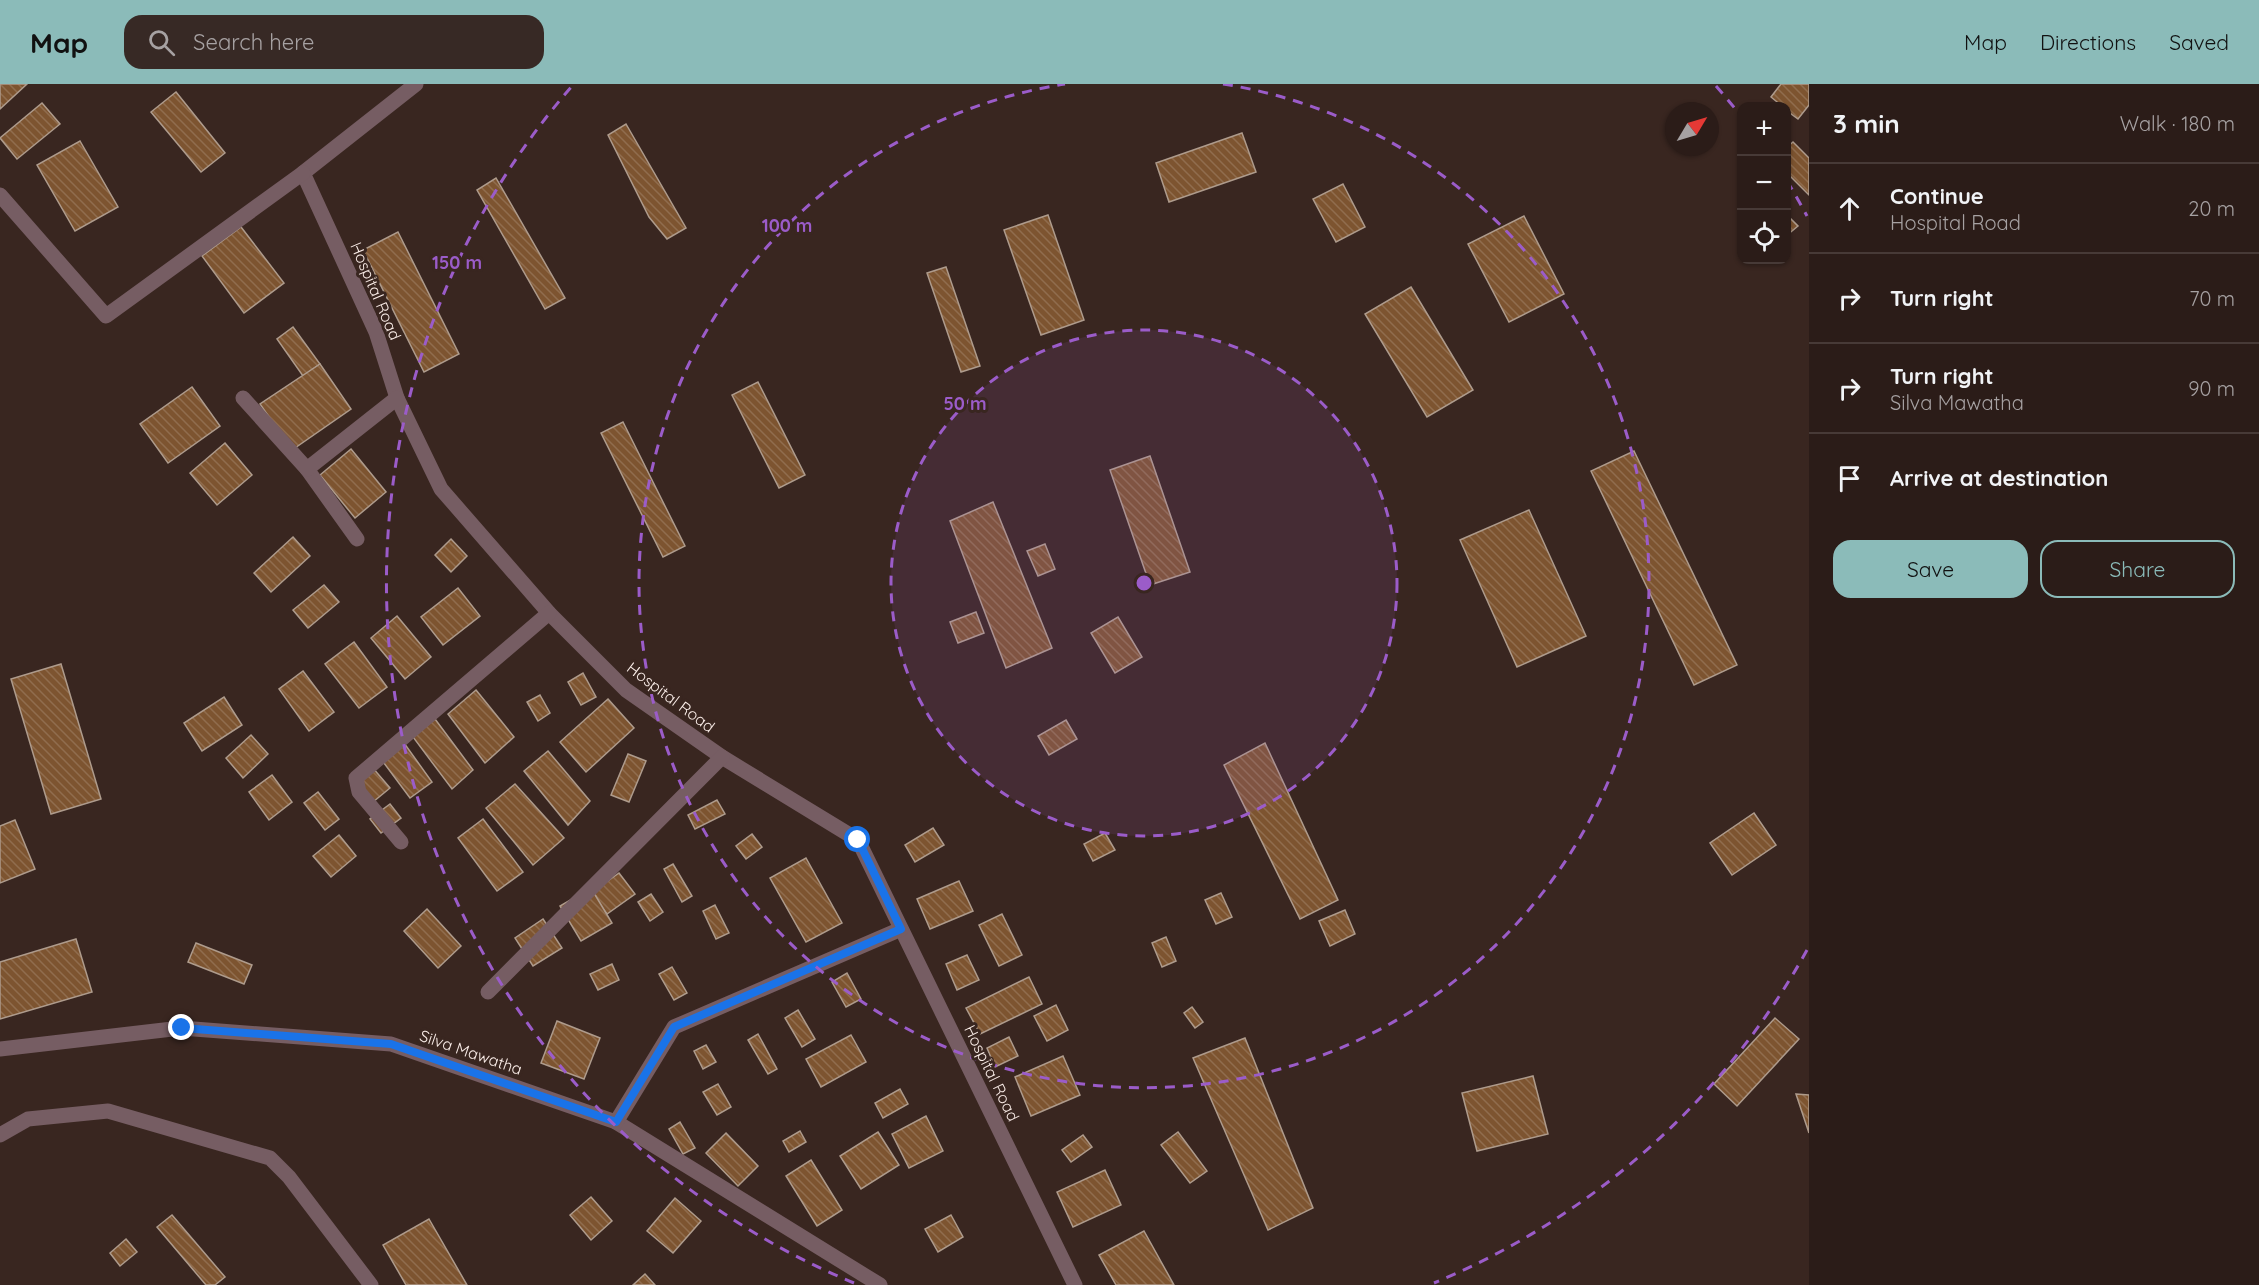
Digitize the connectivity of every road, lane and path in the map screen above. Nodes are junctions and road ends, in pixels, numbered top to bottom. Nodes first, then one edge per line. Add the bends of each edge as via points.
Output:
1 (416, 84) edge
2 (303, 172) junction
3 (0, 195) edge
4 (243, 398) dead end
5 (397, 398) junction
6 (307, 469) junction
7 (357, 539) dead end
8 (549, 613) junction
9 (722, 757) junction
10 (401, 842) dead end
11 (901, 929) junction
12 (488, 992) dead end
13 (0, 1049) edge
14 (616, 1122) junction
15 (0, 1136) edge
16 (371, 1285) edge
17 (877, 1285) edge
18 (1075, 1285) edge

1 - 2 street
2 - 3 street via 106,316
2 - 5 street, Hospital Road via 376,332
4 - 6 street
5 - 6 street
5 - 8 street, Hospital Road via 441,489
6 - 7 street
8 - 9 street, Hospital Road via 626,690
8 - 10 street via 356,778 359,792
9 - 11 street, Hospital Road via 858,840
9 - 12 street
11 - 14 street via 674,1027
11 - 18 street, Hospital Road
13 - 14 street, Silva Mawatha via 182,1028 391,1044
14 - 17 street, Silva Mawatha
15 - 16 street via 28,1119 108,1111 270,1158 289,1177

